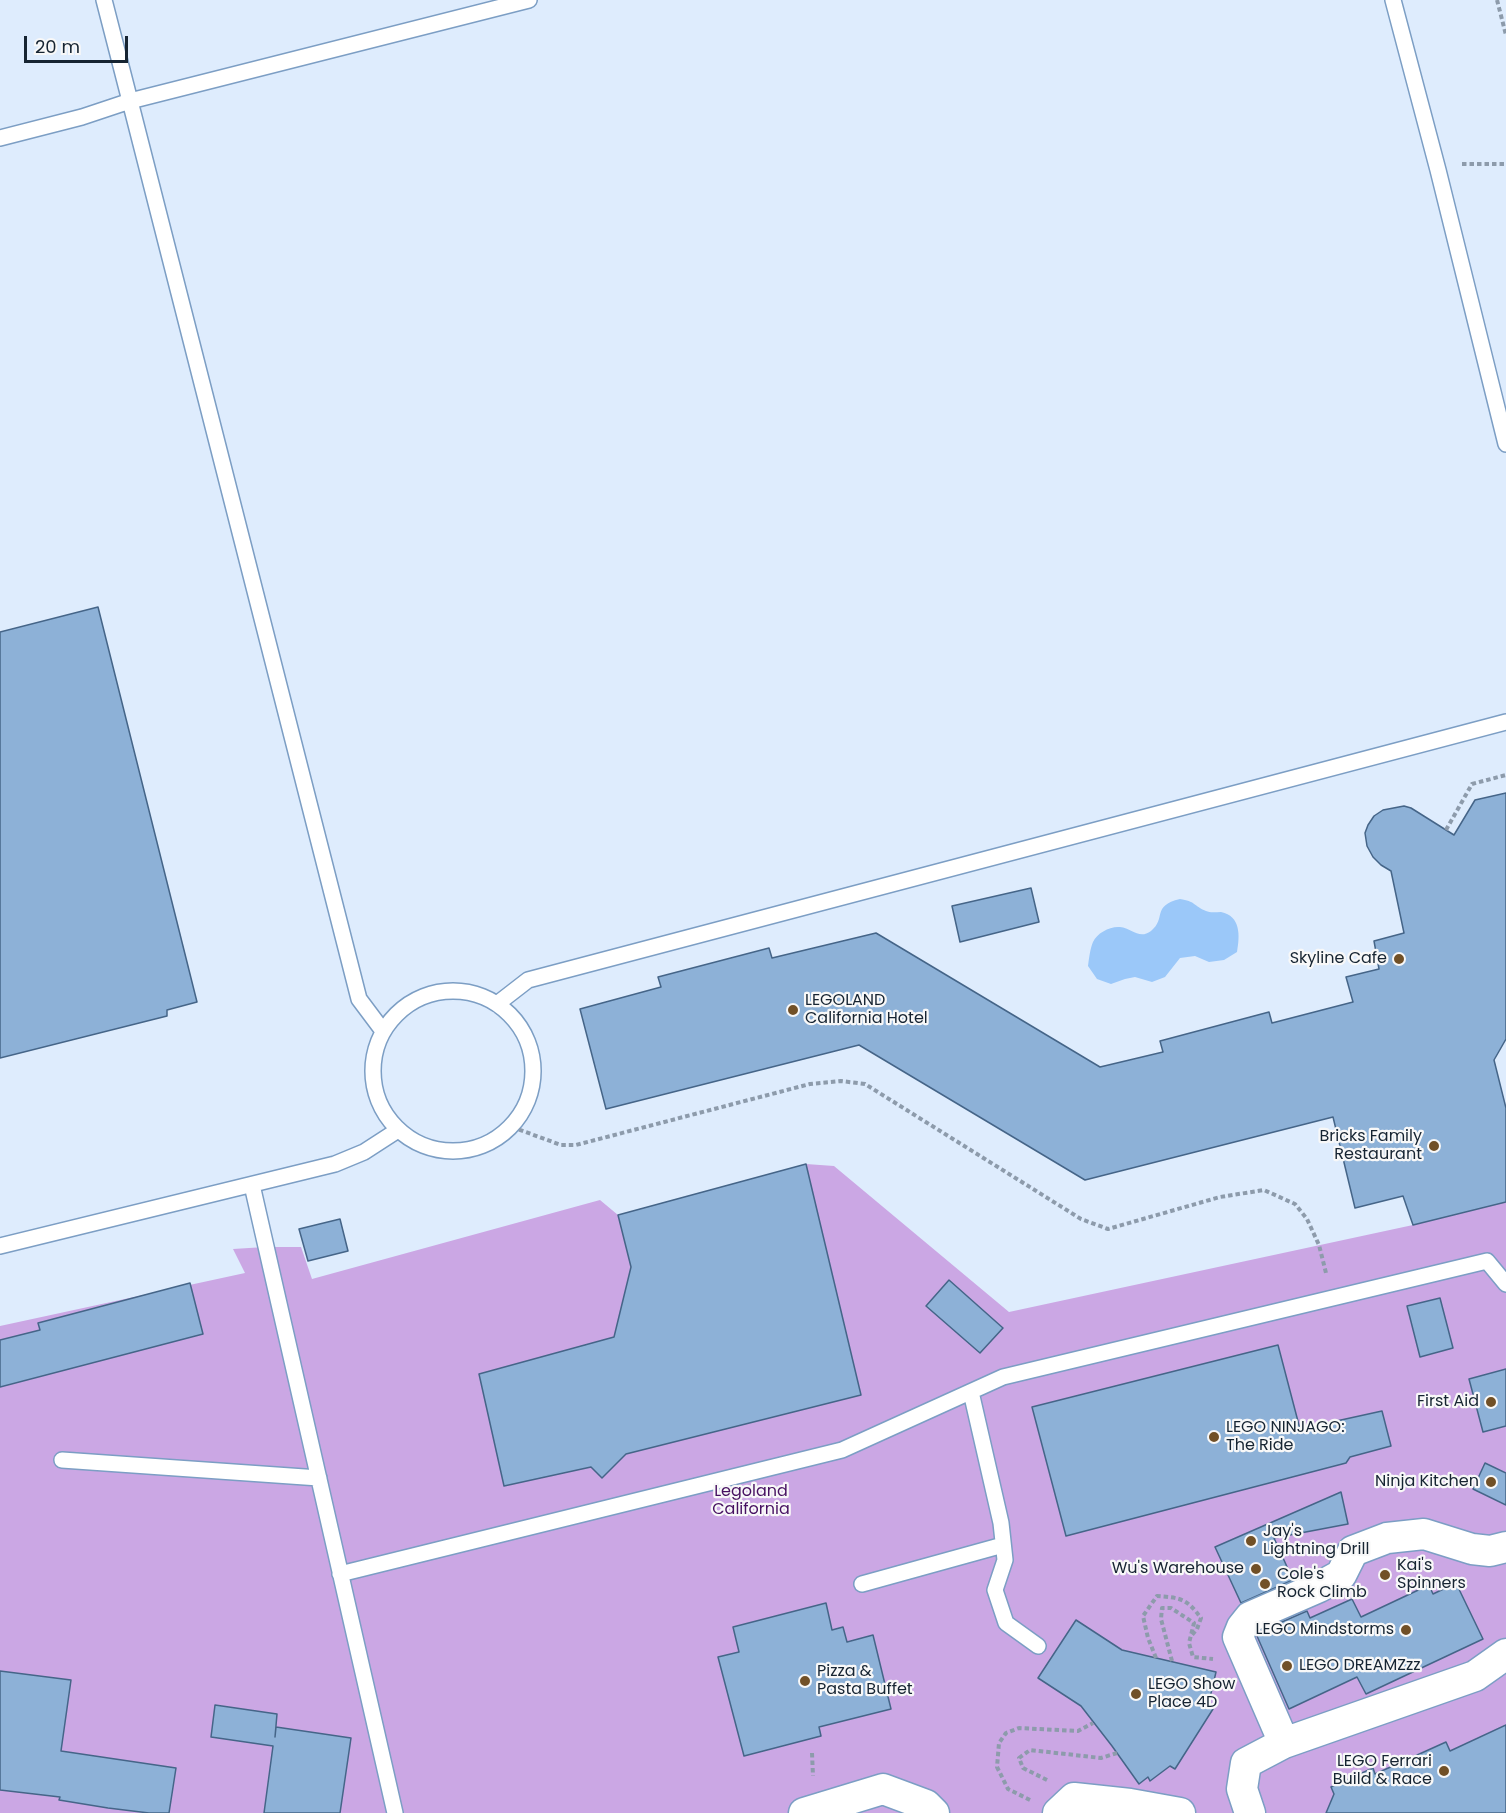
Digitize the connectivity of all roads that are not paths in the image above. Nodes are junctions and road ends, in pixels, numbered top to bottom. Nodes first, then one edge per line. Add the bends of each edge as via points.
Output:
1 (104, 0) edge
2 (529, 0) edge
3 (1393, 0) edge
4 (130, 101) junction
5 (0, 138) edge
6 (1506, 444) edge
7 (1506, 722) edge
8 (497, 1004) junction
9 (383, 1031) junction
10 (398, 1130) junction
11 (252, 1185) junction
12 (0, 1246) edge
13 (1506, 1284) edge
14 (970, 1392) junction
15 (62, 1460) dead end
16 (318, 1478) junction
17 (1003, 1545) junction
18 (1506, 1547) edge
19 (340, 1574) junction
20 (862, 1584) dead end
21 (1038, 1646) dead end
22 (1506, 1654) edge
23 (1284, 1743) junction
24 (1057, 1805) edge
25 (395, 1813) edge
26 (804, 1813) edge
27 (934, 1813) edge
28 (1180, 1813) edge
29 (1250, 1813) edge

1 - 4 lane
2 - 4 lane
3 - 6 lane
4 - 5 lane
4 - 9 lane via 359,999
7 - 8 lane via 528,980
8 - 9 lane via 473,994 447,991 422,997 399,1011
8 - 10 lane via 515,1020 527,1039 533,1062 532,1085 525,1107 512,1127 491,1142 468,1151 443,1151 418,1144
9 - 10 lane via 373,1056 373,1083 381,1109
10 - 11 lane via 364,1152 334,1164
11 - 12 lane
11 - 16 lane
13 - 14 lane via 1487,1261 1003,1377
14 - 17 lane
14 - 19 lane via 842,1450
15 - 16 lane
16 - 19 lane
17 - 20 lane
17 - 21 lane via 1005,1560 995,1590 1006,1623
18 - 23 street via 1490,1551 1473,1549 1424,1533 1387,1538 1353,1551 1341,1575 1250,1617 1238,1637
19 - 25 lane
22 - 23 street via 1475,1676
23 - 29 street via 1246,1763 1242,1789
24 - 28 street via 1130,1804
26 - 27 street via 882,1789 927,1805

